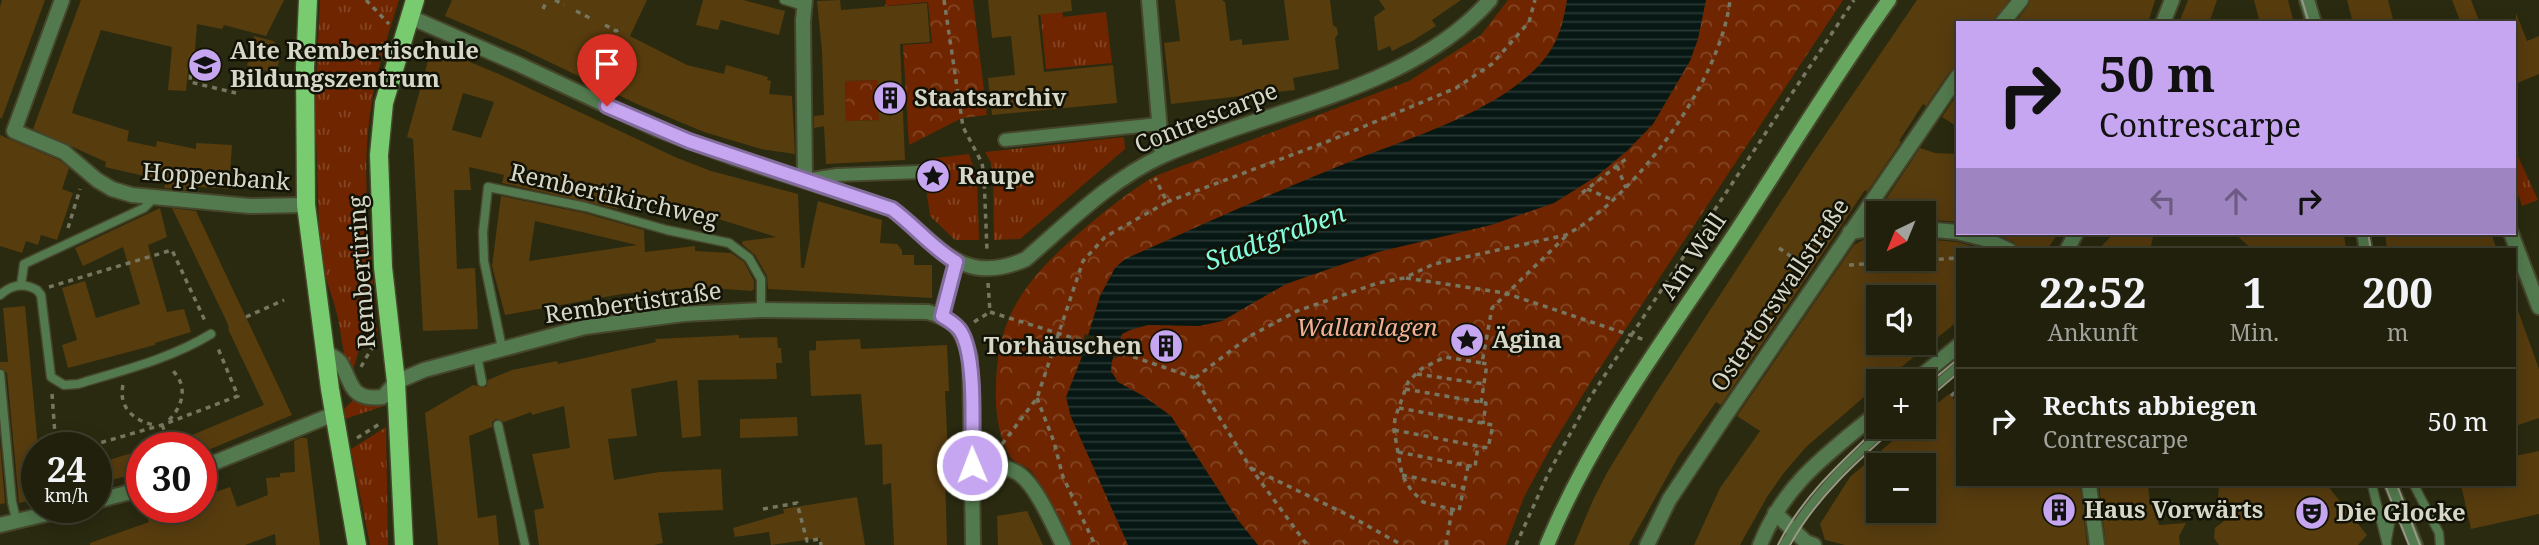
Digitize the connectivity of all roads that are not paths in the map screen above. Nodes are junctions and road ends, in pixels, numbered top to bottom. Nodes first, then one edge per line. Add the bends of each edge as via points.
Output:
1 (62, 0) edge
2 (309, 0) edge
3 (784, 0) edge
4 (1149, 0) edge
5 (1490, 0) edge
6 (1889, 0) edge
7 (2021, 0) edge
8 (2172, 0) edge
9 (2307, 0) edge
10 (804, 3) edge
11 (412, 8) edge
12 (2004, 21) edge
13 (2164, 21) edge
14 (2313, 21) edge
15 (1956, 79) edge
16 (1159, 124) junction
17 (1004, 140) dead end
18 (1161, 156) junction
19 (920, 172) dead end
20 (805, 180) junction
21 (154, 198) junction
22 (306, 205) junction
23 (1866, 230) edge
24 (1936, 230) edge
25 (1850, 232) junction
26 (1956, 232) edge
27 (1971, 235) edge
28 (2512, 235) edge
29 (2005, 248) edge
30 (956, 262) junction
31 (21, 285) junction
32 (0, 295) edge
33 (2539, 307) edge
34 (761, 310) junction
35 (942, 316) junction
36 (211, 334) road end
37 (502, 348) junction
38 (1956, 348) edge
39 (326, 352) junction
40 (477, 355) junction
41 (1956, 368) edge
42 (1930, 369) edge
43 (0, 374) edge
44 (396, 382) junction
45 (482, 382) dead end
46 (1936, 385) edge
47 (334, 414) junction
48 (1866, 422) edge
49 (498, 425) dead end
50 (1875, 439) edge
51 (217, 462) edge
52 (972, 465) junction
53 (2090, 486) edge
54 (2372, 486) edge
55 (2391, 486) edge
56 (2397, 486) edge
57 (2415, 486) edge
58 (2399, 503) junction
59 (1775, 513) junction
60 (21, 522) edge
61 (17, 523) junction
62 (0, 525) edge
63 (1793, 531) junction
64 (2387, 543) edge
65 (1808, 544) edge
66 (357, 545) edge
67 (404, 545) edge
68 (525, 545) edge
69 (973, 545) edge
70 (1063, 545) edge
71 (1547, 545) edge
72 (1647, 545) edge
73 (1760, 545) edge
74 (1784, 545) edge
75 (2097, 545) edge
76 (2416, 545) edge
77 (2441, 545) edge

1 - 21 street, Hoppenbank via 14,131 64,152 112,189
2 - 22 main road, Rembertiring
3 - 10 lane
4 - 16 street
5 - 18 street, Contrescarpe via 1443,43 1401,68
6 - 71 main road, Am Wall via 1598,442
7 - 12 street
8 - 13 street
9 - 14 street
10 - 20 street
11 - 20 street via 657,129
11 - 44 main road, Rembertiring via 384,103 379,155 383,267
15 - 25 street, Ostertorswallstraße
16 - 17 street
16 - 18 street
18 - 30 street, Contrescarpe via 1119,179 1026,259 988,269
19 - 20 street
20 - 30 street via 892,209
21 - 22 street, Hoppenbank via 250,206
21 - 31 lane via 144,208 24,264
22 - 39 main road, Rembertiring
23 - 25 street
24 - 26 street
25 - 72 street, Ostertorswallstraße via 1670,500
27 - 29 street
28 - 33 street
30 - 35 street
31 - 32 lane
31 - 36 lane via 41,295 51,377 64,385 143,364
34 - 35 street, Rembertistraße via 928,312
34 - 37 street, Rembertistraße via 598,325
34 - 37 lane, Rembertikirchweg via 761,279 749,258 729,243 488,187 484,261
35 - 52 street via 961,331 970,357
37 - 40 street, Rembertistraße
38 - 42 street
39 - 44 street, Rembertistraße via 339,360 359,394 383,397
39 - 47 main road, Rembertiring
40 - 44 street, Rembertistraße
40 - 45 lane
41 - 46 lane
43 - 61 lane
44 - 67 main road, Rembertiring
47 - 51 street
47 - 66 main road, Rembertiring
48 - 59 street via 1803,475
49 - 68 lane
50 - 63 lane via 1816,498
52 - 69 street
52 - 70 street via 1017,472 1032,488
53 - 75 street
54 - 64 lane
55 - 58 street
56 - 58 street
57 - 77 lane
58 - 64 lane
58 - 76 street
59 - 63 street
59 - 73 street
60 - 61 street
61 - 62 street
63 - 65 street
63 - 74 lane

